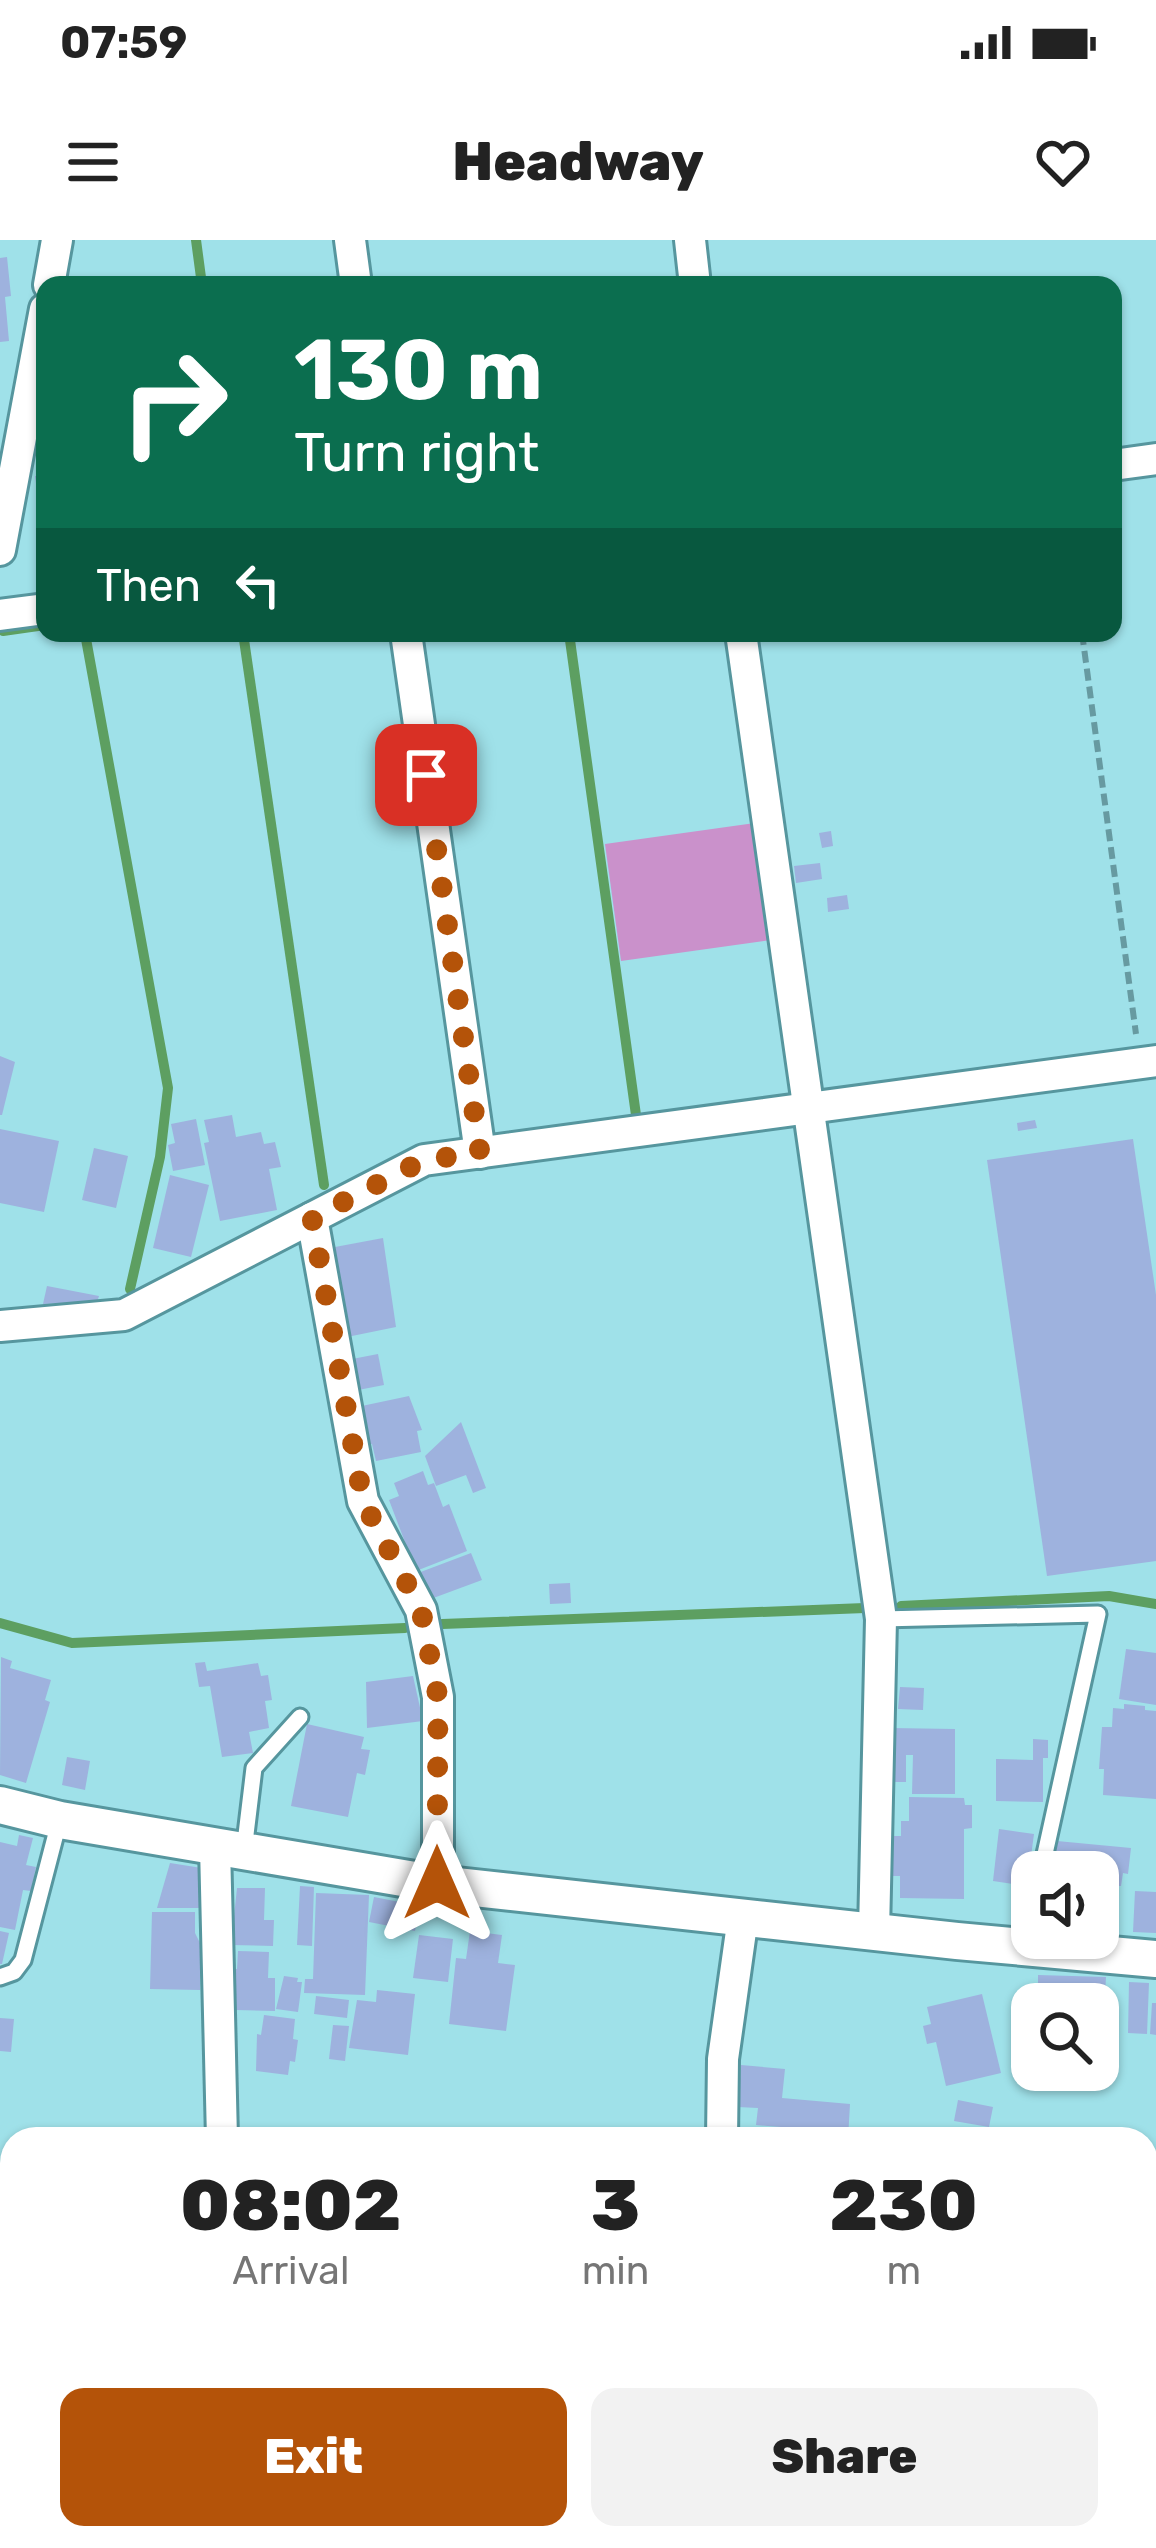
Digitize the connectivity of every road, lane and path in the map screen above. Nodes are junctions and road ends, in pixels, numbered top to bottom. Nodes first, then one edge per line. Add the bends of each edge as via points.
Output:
1 (57, 240) edge
2 (350, 240) edge
3 (690, 240) edge
4 (51, 276) edge
5 (355, 276) edge
6 (694, 276) edge
7 (36, 403) edge
8 (1156, 459) edge
9 (1122, 465) edge
10 (0, 550) edge
11 (36, 609) edge
12 (0, 614) edge
13 (407, 642) edge
14 (742, 642) edge
15 (1083, 642) edge
16 (1148, 1062) edge
17 (809, 1108) junction
18 (480, 1153) junction
19 (312, 1218) junction
20 (0, 1326) edge
21 (881, 1619) junction
22 (300, 1718) dead end
23 (0, 1804) edge
24 (59, 1820) junction
25 (229, 1848) junction
26 (1046, 1851) edge
27 (437, 1883) junction
28 (743, 1918) junction
29 (874, 1932) junction
30 (1011, 1941) edge
31 (1119, 1954) edge
32 (1156, 1959) edge
33 (0, 1977) edge
34 (222, 2127) edge
35 (722, 2127) edge

1 - 4 street
2 - 5 street
3 - 6 street
7 - 10 street
8 - 9 street
11 - 12 street
13 - 18 street
14 - 17 street
15 - 16 path
16 - 17 street
17 - 18 street
17 - 21 street
18 - 19 street via 424,1160
19 - 20 street via 124,1315
19 - 27 street via 363,1501 421,1610 438,1697
21 - 26 lane via 1098,1614
21 - 29 street
22 - 25 lane via 254,1768
23 - 24 street
24 - 25 street
24 - 33 lane via 23,1960
25 - 27 street
25 - 34 street
27 - 28 street
28 - 29 street
28 - 35 street
29 - 30 street
31 - 32 street

